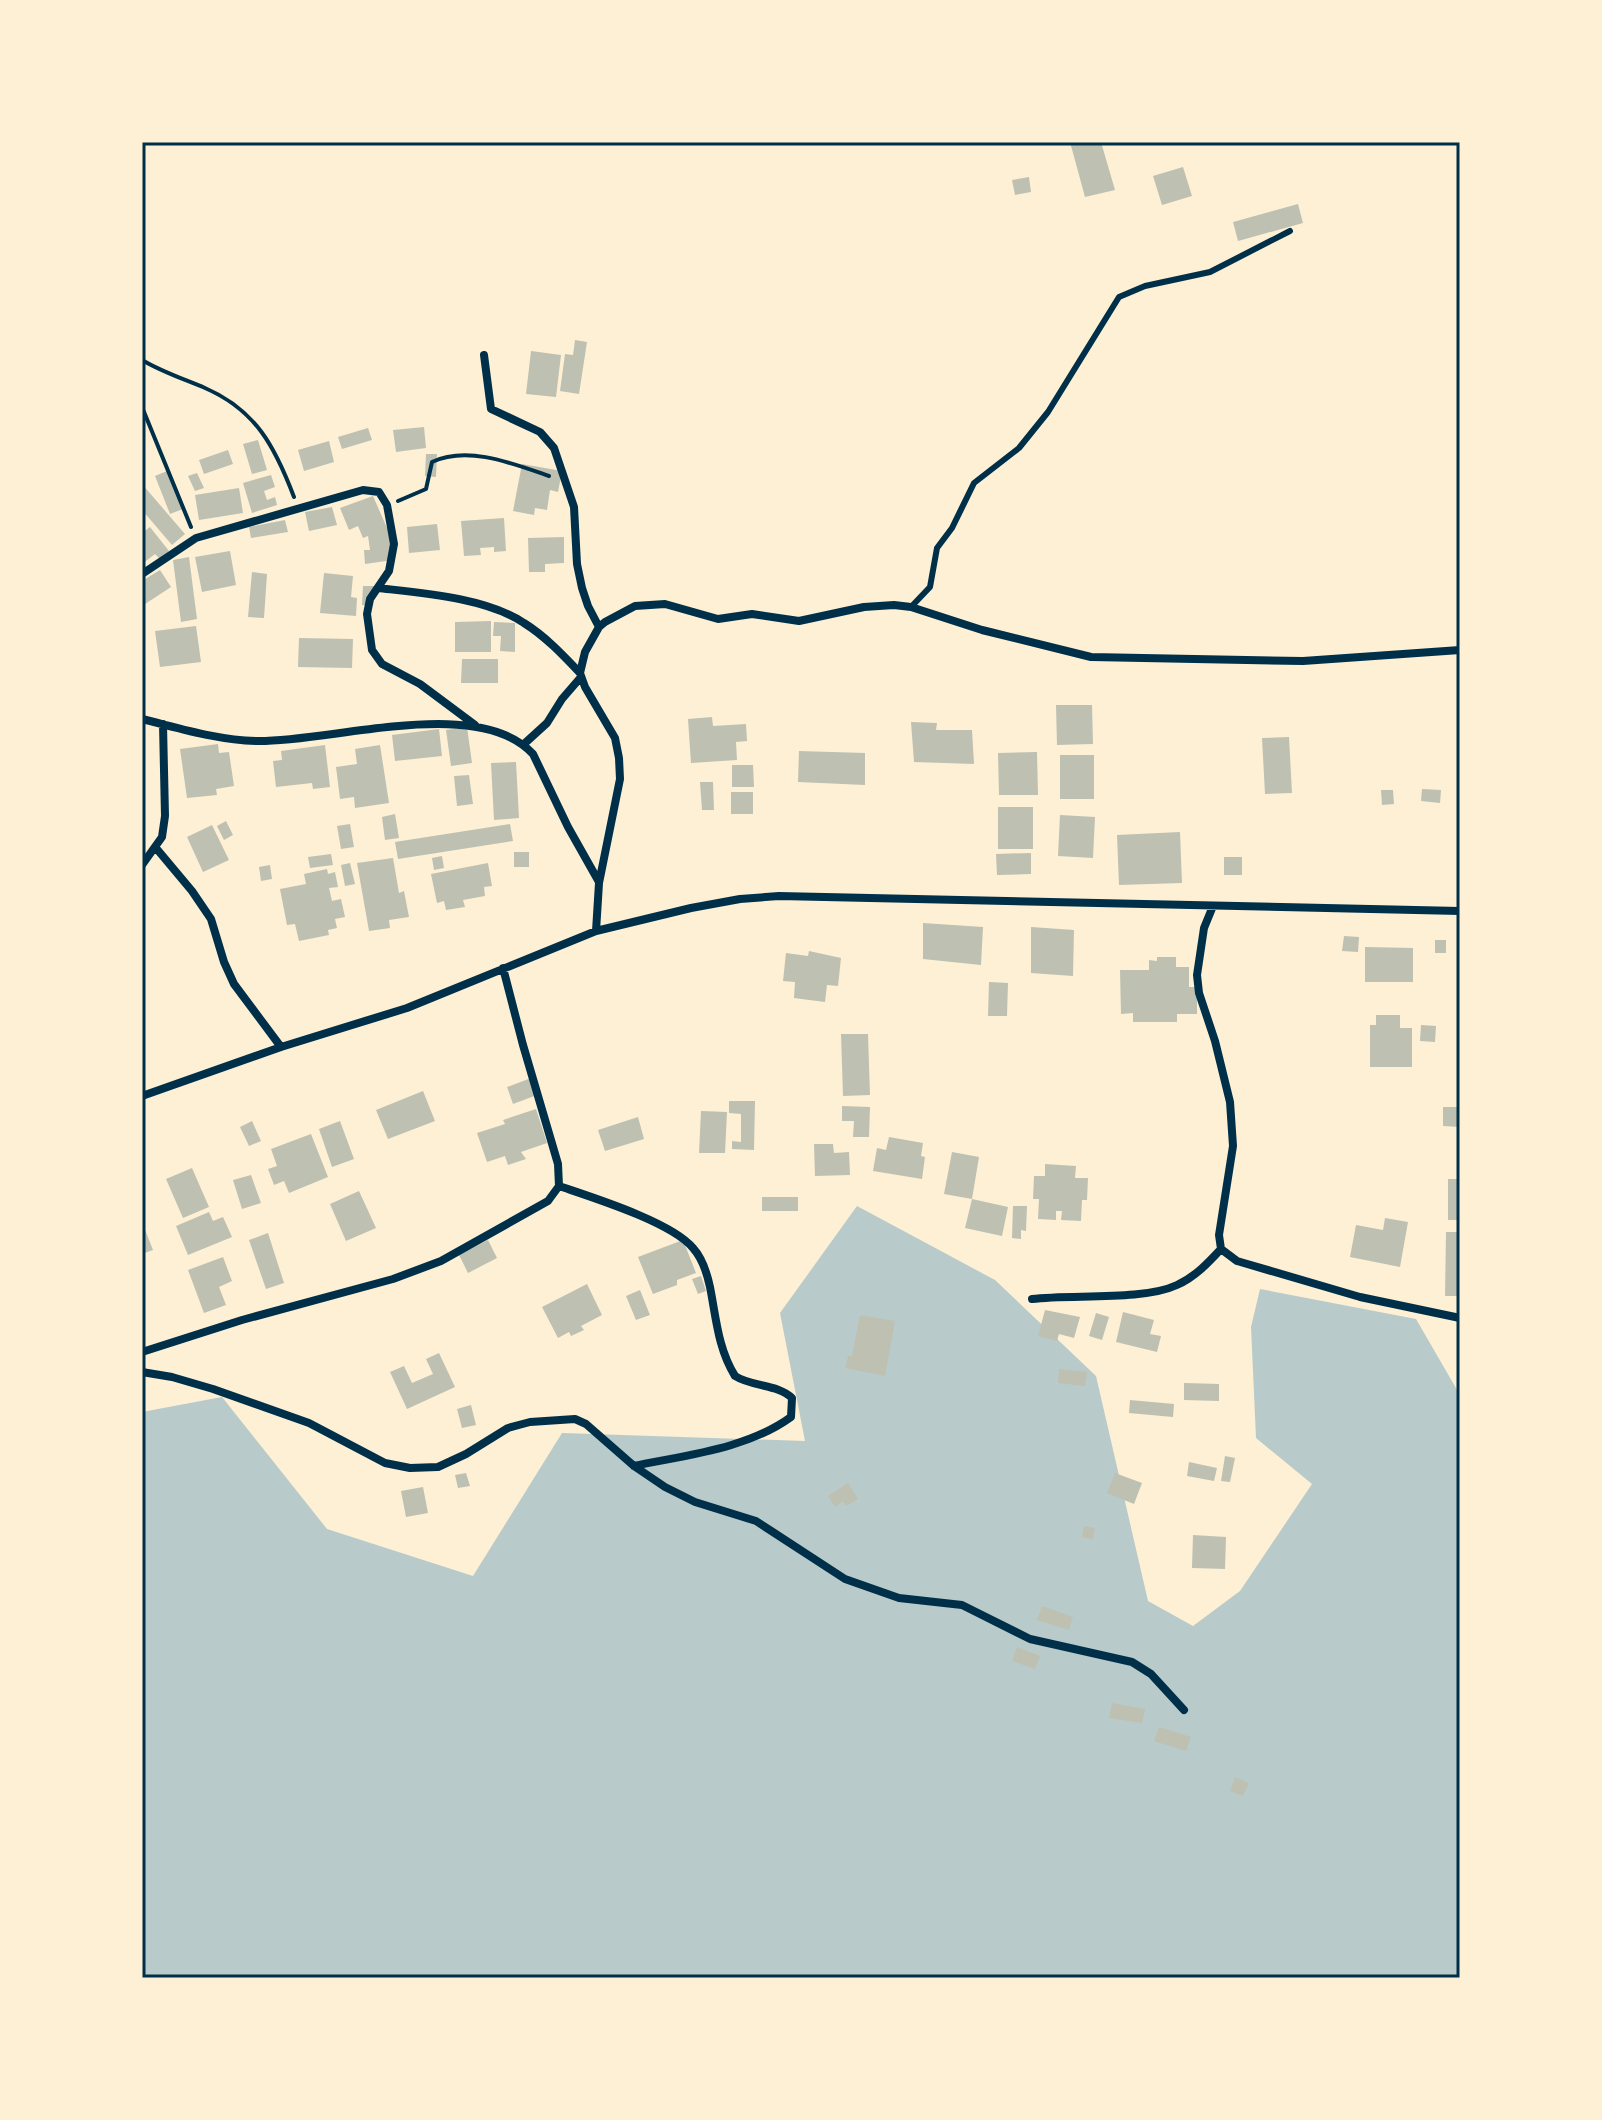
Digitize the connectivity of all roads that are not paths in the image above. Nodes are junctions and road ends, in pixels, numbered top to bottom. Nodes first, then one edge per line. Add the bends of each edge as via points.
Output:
1 (1290, 231) dead end
2 (484, 355) dead end
3 (142, 574) edge
4 (378, 588) junction
5 (911, 607) junction
6 (599, 627) junction
7 (1460, 650) edge
8 (581, 675) junction
9 (142, 719) edge
10 (163, 724) junction
11 (475, 725) junction
12 (524, 744) junction
13 (156, 848) junction
14 (142, 865) edge
15 (599, 883) junction
16 (1213, 906) junction
17 (1460, 911) edge
18 (596, 931) junction
19 (503, 968) junction
20 (281, 1047) junction
21 (142, 1096) edge
22 (559, 1186) junction
23 (1221, 1249) junction
24 (1032, 1299) dead end
25 (1460, 1318) edge
26 (142, 1352) edge
27 (142, 1372) edge
28 (634, 1466) junction
29 (1184, 1710) dead end

1 - 5 lane via 1210,272 1119,297 1048,412 1019,448 974,483 937,548 930,587
2 - 6 street via 491,409 528,425 554,448 574,507 582,588
3 - 4 street via 196,538 363,490 379,492 387,505 394,544 389,571
4 - 8 street via 491,608 522,621
4 - 11 street via 367,614 376,658
5 - 6 street via 864,607 789,621 752,614 718,619 677,605 648,604
5 - 7 street via 1091,657 1303,661
6 - 8 street via 585,652
8 - 12 street via 547,723
8 - 15 street via 615,738 619,758 620,779
9 - 10 street
10 - 11 street via 255,741
10 - 13 street via 165,816
11 - 12 street
12 - 15 street
13 - 14 street
13 - 20 street via 211,919 234,984
15 - 18 street
16 - 17 street
16 - 18 street via 779,896 691,908
16 - 23 street via 1197,975 1230,1102 1233,1146
18 - 19 street
19 - 20 street via 407,1008
19 - 22 street via 558,1164
20 - 21 street
22 - 26 street via 548,1201 441,1261
22 - 28 street via 642,1218 691,1245 703,1261 732,1372 792,1398 791,1417 776,1428 725,1447
23 - 24 street via 1173,1287
23 - 25 street via 1237,1261 1360,1297
27 - 28 street via 213,1389 309,1423 385,1463 410,1468 438,1467 508,1428 561,1418 586,1424
28 - 29 street via 695,1502 756,1521 845,1579 875,1591 962,1605 1030,1639 1132,1662 1151,1674

